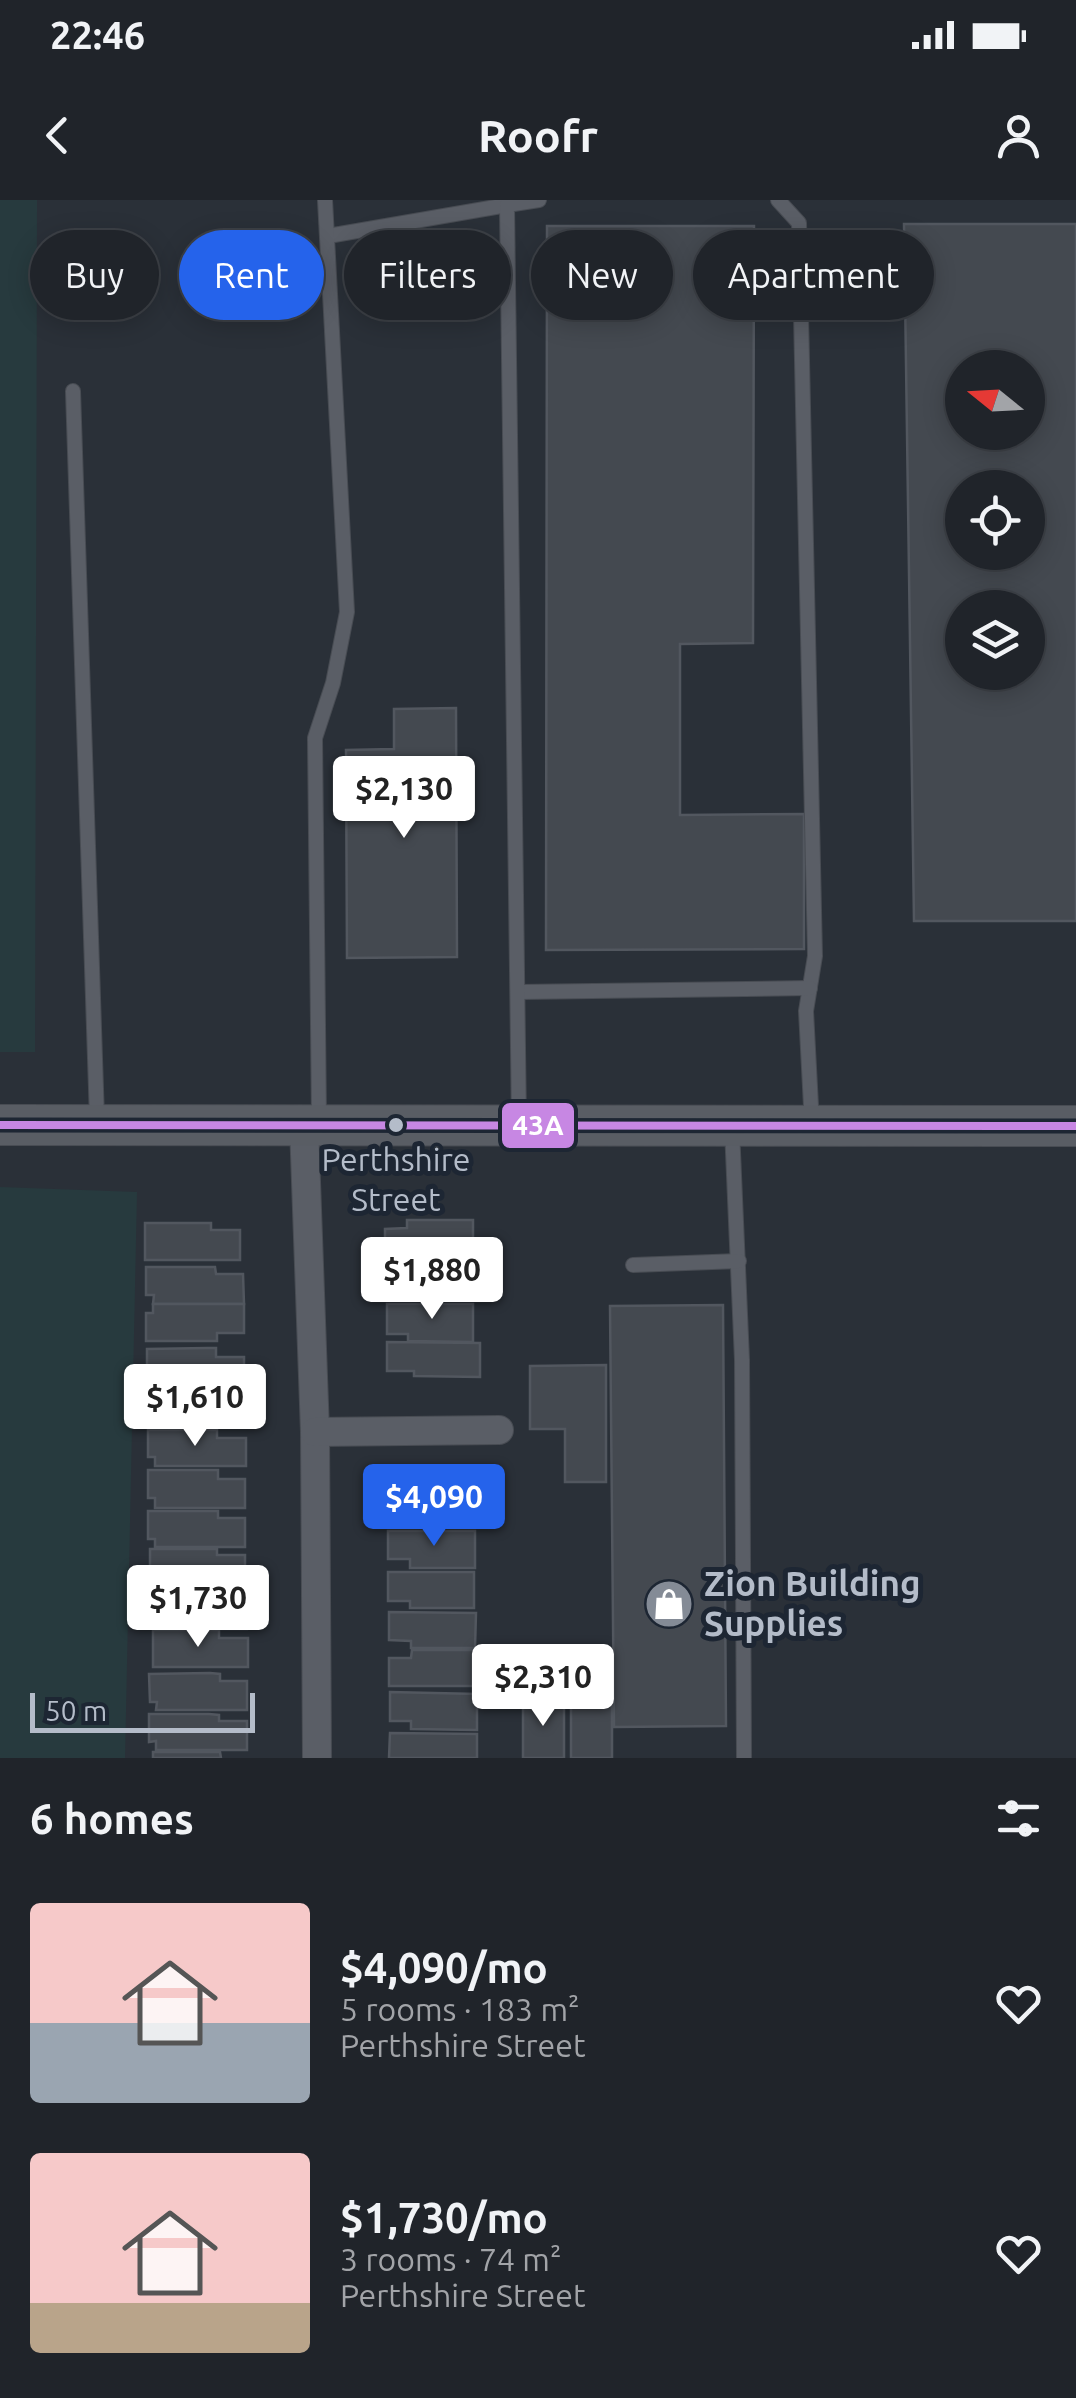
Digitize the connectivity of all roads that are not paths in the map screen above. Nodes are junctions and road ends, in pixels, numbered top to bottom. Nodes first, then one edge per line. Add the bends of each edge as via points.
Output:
1 (325, 200) edge
2 (539, 200) edge
3 (778, 200) edge
4 (506, 205) junction
5 (328, 236) junction
6 (73, 390) dead end
7 (810, 988) junction
8 (518, 992) junction
9 (0, 1124) edge
10 (98, 1125) junction
11 (519, 1125) junction
12 (312, 1126) junction
13 (1076, 1126) edge
14 (732, 1127) junction
15 (812, 1128) junction
16 (738, 1261) junction
17 (633, 1265) dead end
18 (499, 1430) dead end
19 (315, 1432) junction
20 (317, 1758) edge
21 (744, 1758) edge

1 - 5 lane
2 - 4 lane
3 - 7 lane via 799,223 816,956
4 - 5 lane
4 - 8 lane
5 - 12 lane via 347,612 315,738
6 - 10 lane
7 - 8 lane
7 - 15 lane
8 - 11 lane
9 - 10 main road
10 - 12 main road
11 - 12 main road
11 - 14 main road
12 - 19 street
13 - 15 main road
14 - 15 main road
14 - 16 lane
16 - 17 lane
16 - 21 lane
18 - 19 street
19 - 20 street

